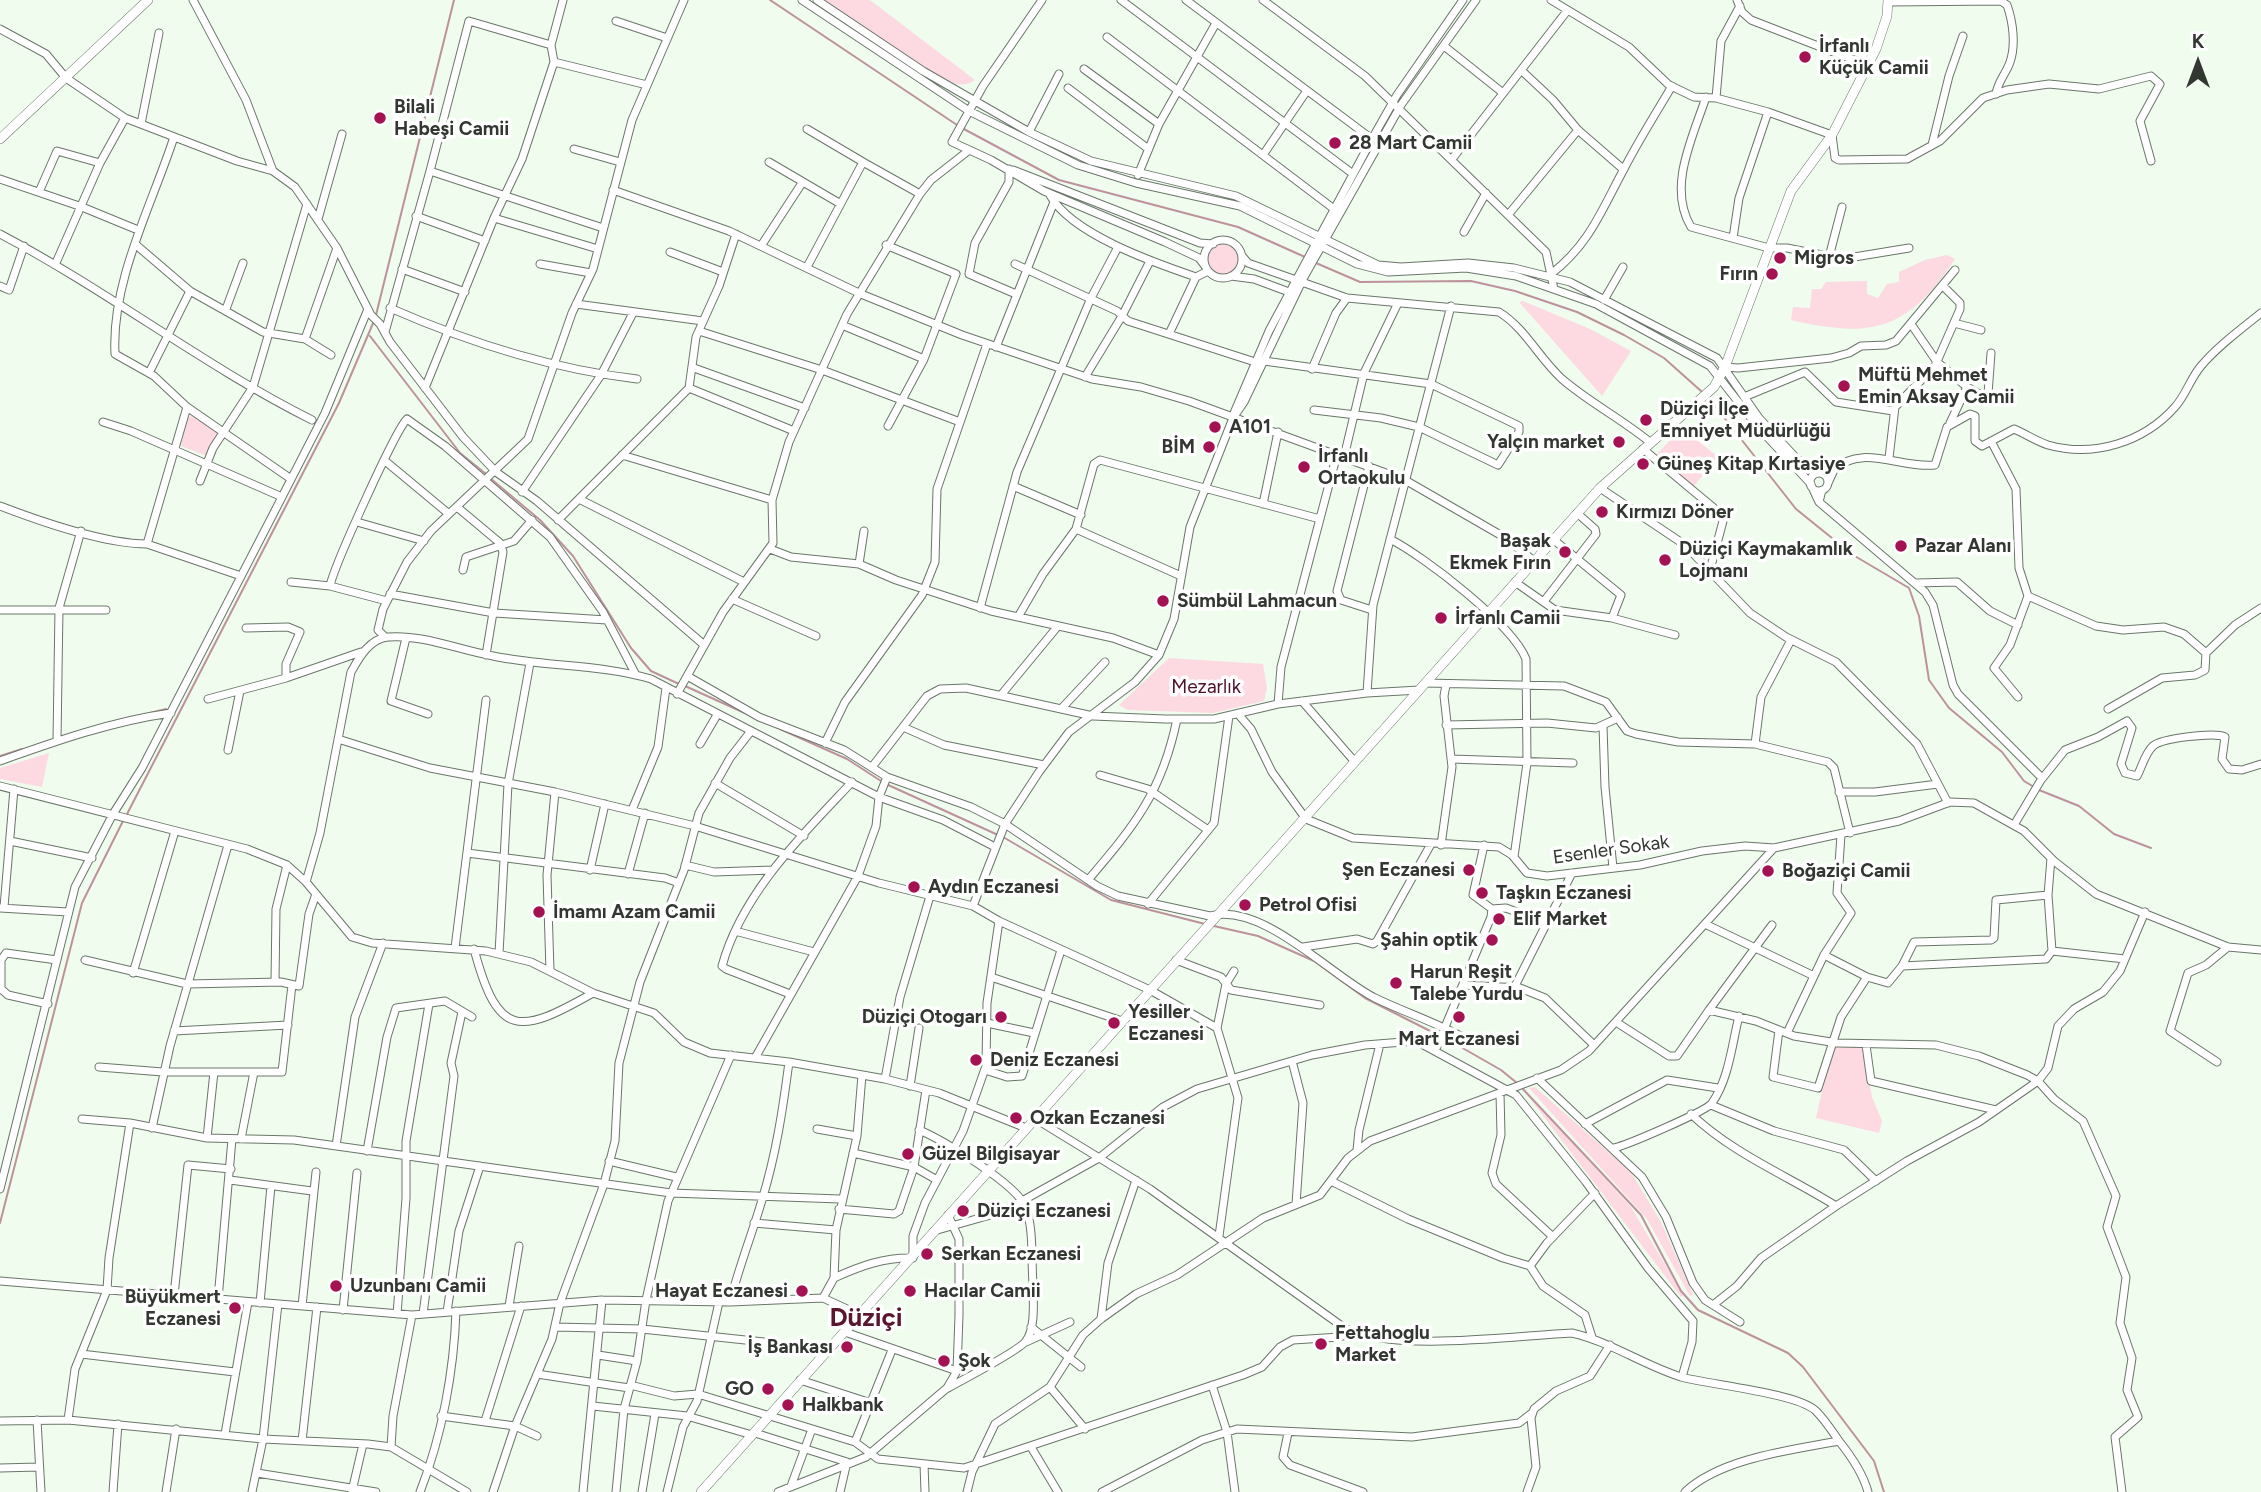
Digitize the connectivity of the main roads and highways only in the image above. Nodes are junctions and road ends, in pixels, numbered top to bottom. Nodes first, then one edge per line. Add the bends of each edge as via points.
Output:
1 (148, 0) edge
2 (1888, 1) edge
3 (0, 139) edge
4 (701, 1492) edge

1 - 3 main road
2 - 4 main road via 1887,16 1867,65 1832,135 1791,191 1714,387 1577,513

